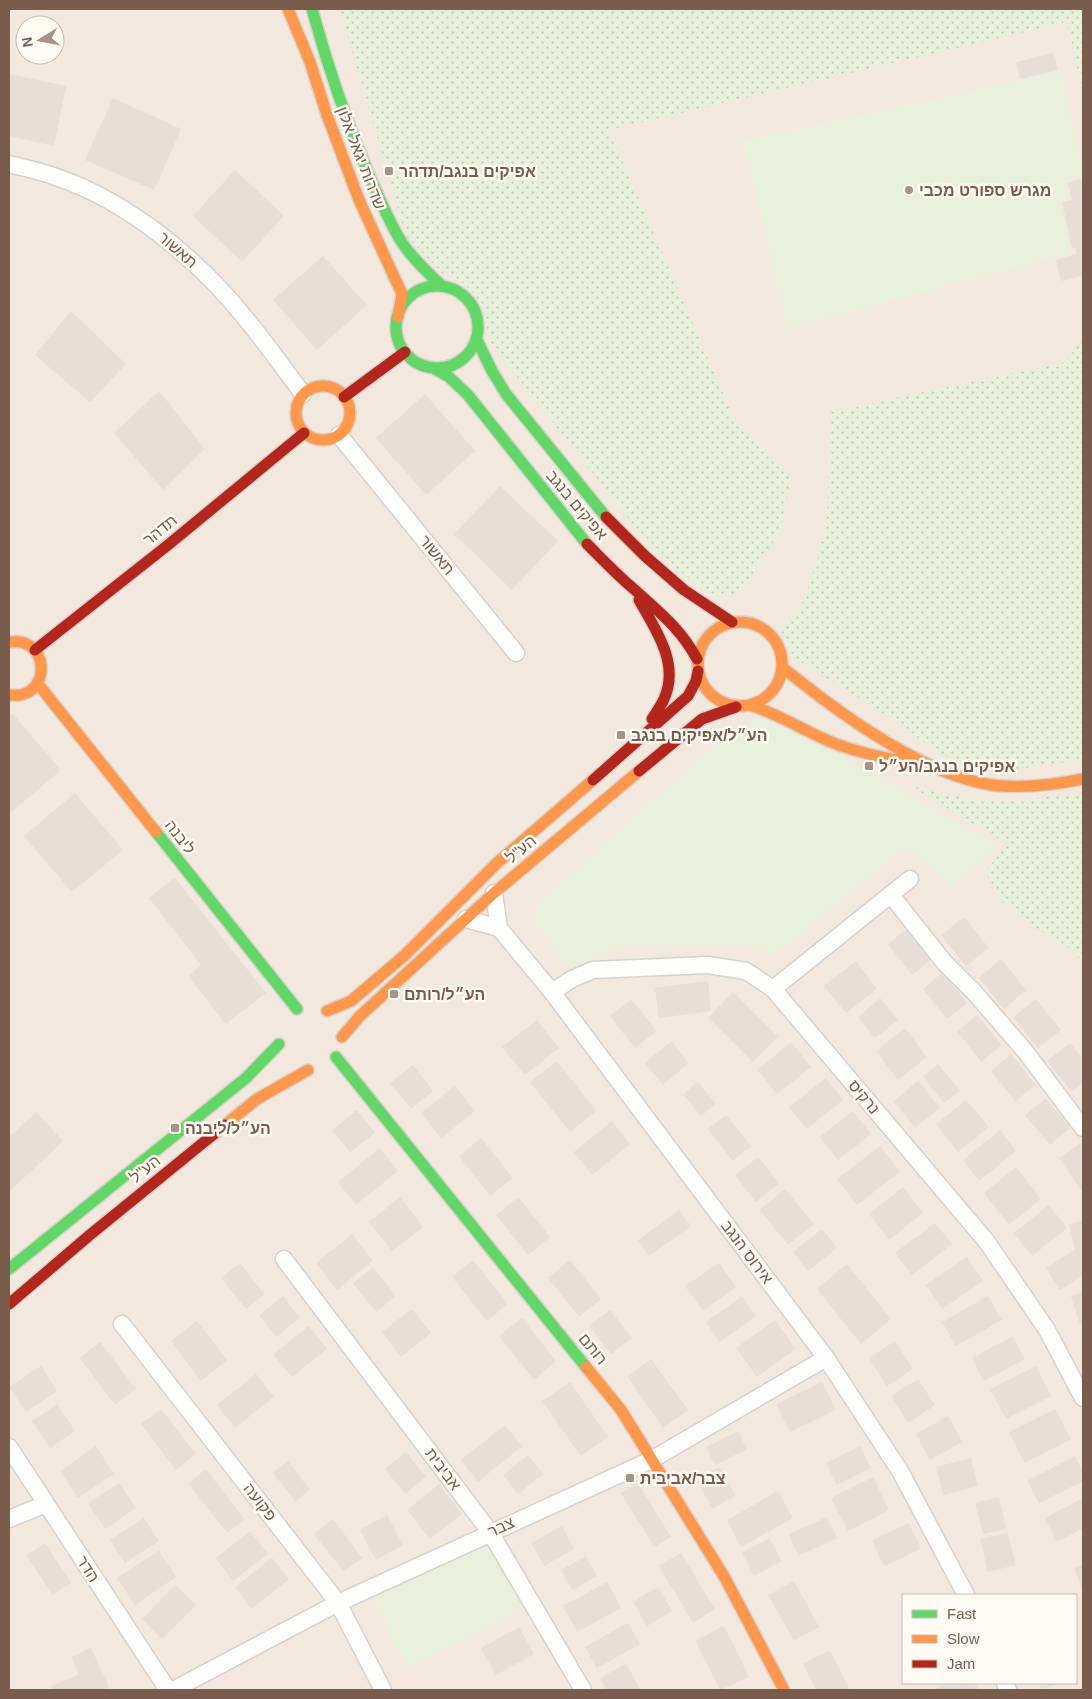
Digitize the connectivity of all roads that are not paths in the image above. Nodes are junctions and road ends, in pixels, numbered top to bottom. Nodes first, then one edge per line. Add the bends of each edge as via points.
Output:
1 (288, 9) edge
2 (312, 9) edge
3 (9, 164) edge
4 (442, 286) junction
5 (398, 317) junction
6 (477, 340) junction
7 (405, 352) junction
8 (435, 369) junction
9 (303, 394) junction
10 (344, 396) junction
11 (304, 433) junction
12 (339, 435) junction
13 (634, 590) junction
14 (732, 622) junction
15 (9, 642) edge
16 (35, 650) junction
17 (516, 652) dead end
18 (697, 659) junction
19 (782, 667) junction
20 (698, 671) junction
21 (38, 684) junction
22 (9, 695) edge
23 (750, 705) junction
24 (736, 707) junction
25 (634, 745) junction
26 (932, 766) junction
27 (1083, 779) edge
28 (910, 879) dead end
29 (494, 893) junction
30 (891, 895) junction
31 (466, 919) junction
32 (500, 928) junction
33 (773, 989) junction
34 (552, 992) junction
35 (315, 1013) junction
36 (342, 1037) junction
37 (280, 1044) dead end
38 (294, 1064) dead end
39 (323, 1065) junction
40 (1083, 1128) edge
41 (284, 1259) dead end
42 (9, 1269) edge
43 (9, 1304) edge
44 (122, 1324) dead end
45 (826, 1358) junction
46 (1083, 1398) edge
47 (9, 1447) edge
48 (651, 1460) junction
49 (46, 1504) junction
50 (9, 1519) edge
51 (490, 1532) junction
52 (965, 1594) edge
53 (338, 1603) junction
54 (168, 1690) edge
55 (173, 1690) edge
56 (383, 1690) edge
57 (584, 1690) edge
58 (784, 1690) edge

1 - 5 street, שדרות יגאל אלון via 358,200 402,294
2 - 4 street, שדרות יגאל אלון via 356,146 392,225 412,256
3 - 9 street, תאשור via 57,177 82,188 106,199 154,230 200,269 245,317
4 - 5 street via 418,290 408,298
4 - 6 street via 453,289 472,305 479,328
5 - 7 street via 397,335
6 - 8 street via 461,362
6 - 14 street, אפיקים בנגב via 506,394 598,510 684,590
7 - 8 street via 422,366
7 - 10 street
8 - 13 street, אפיקים בנגב via 468,395 585,542
9 - 10 street via 314,387 327,386
9 - 11 street via 295,414
10 - 12 street via 350,417
11 - 12 street via 323,440
11 - 16 street, תדהר
12 - 17 street, תאשור
13 - 18 street, אפיקים בנגב via 688,641
13 - 25 street via 666,651 670,666 667,694
14 - 18 street via 708,635
14 - 19 street via 757,625 768,632 781,654
15 - 16 street via 24,642
16 - 21 street via 43,668
18 - 20 street
19 - 23 street via 772,692
19 - 26 street via 855,721
20 - 24 street via 702,685 711,696
20 - 25 street, הע"ל via 688,696
21 - 22 street via 24,694
21 - 35 street, ליבנה
23 - 24 street
23 - 26 street via 855,751
24 - 29 street, הע"ל via 702,719
25 - 35 street, הע"ל via 497,863 405,955 351,1001
26 - 27 street via 977,782 1027,788
28 - 30 street
29 - 31 street, הע"ל
29 - 32 street, אירוס הנגב
30 - 33 street
30 - 40 street via 944,962 1025,1051
31 - 32 street
31 - 36 street, הע"ל via 360,1016
32 - 34 street, אירוס הנגב
33 - 34 street, נרקיס via 746,971 708,965 594,970
33 - 46 street, נרקיס via 987,1242 1047,1330
34 - 45 street, אירוס הנגב
35 - 36 street, ליבנה
36 - 39 street via 340,1048
37 - 42 street, הע"ל via 246,1078
38 - 39 street
39 - 43 street, הע"ל via 257,1099
39 - 48 street, רותם via 621,1410
41 - 51 street, אביבית
44 - 53 street, פקועה
45 - 48 street, צבר
45 - 52 street, אירוס הנגב via 900,1472
47 - 49 street, הדר
48 - 51 street, צבר
48 - 58 street, רותם via 725,1578
49 - 50 street
49 - 54 street, הדר
51 - 53 street, צבר
51 - 57 street, אביבית
53 - 55 street, צבר
53 - 56 street, פקועה

